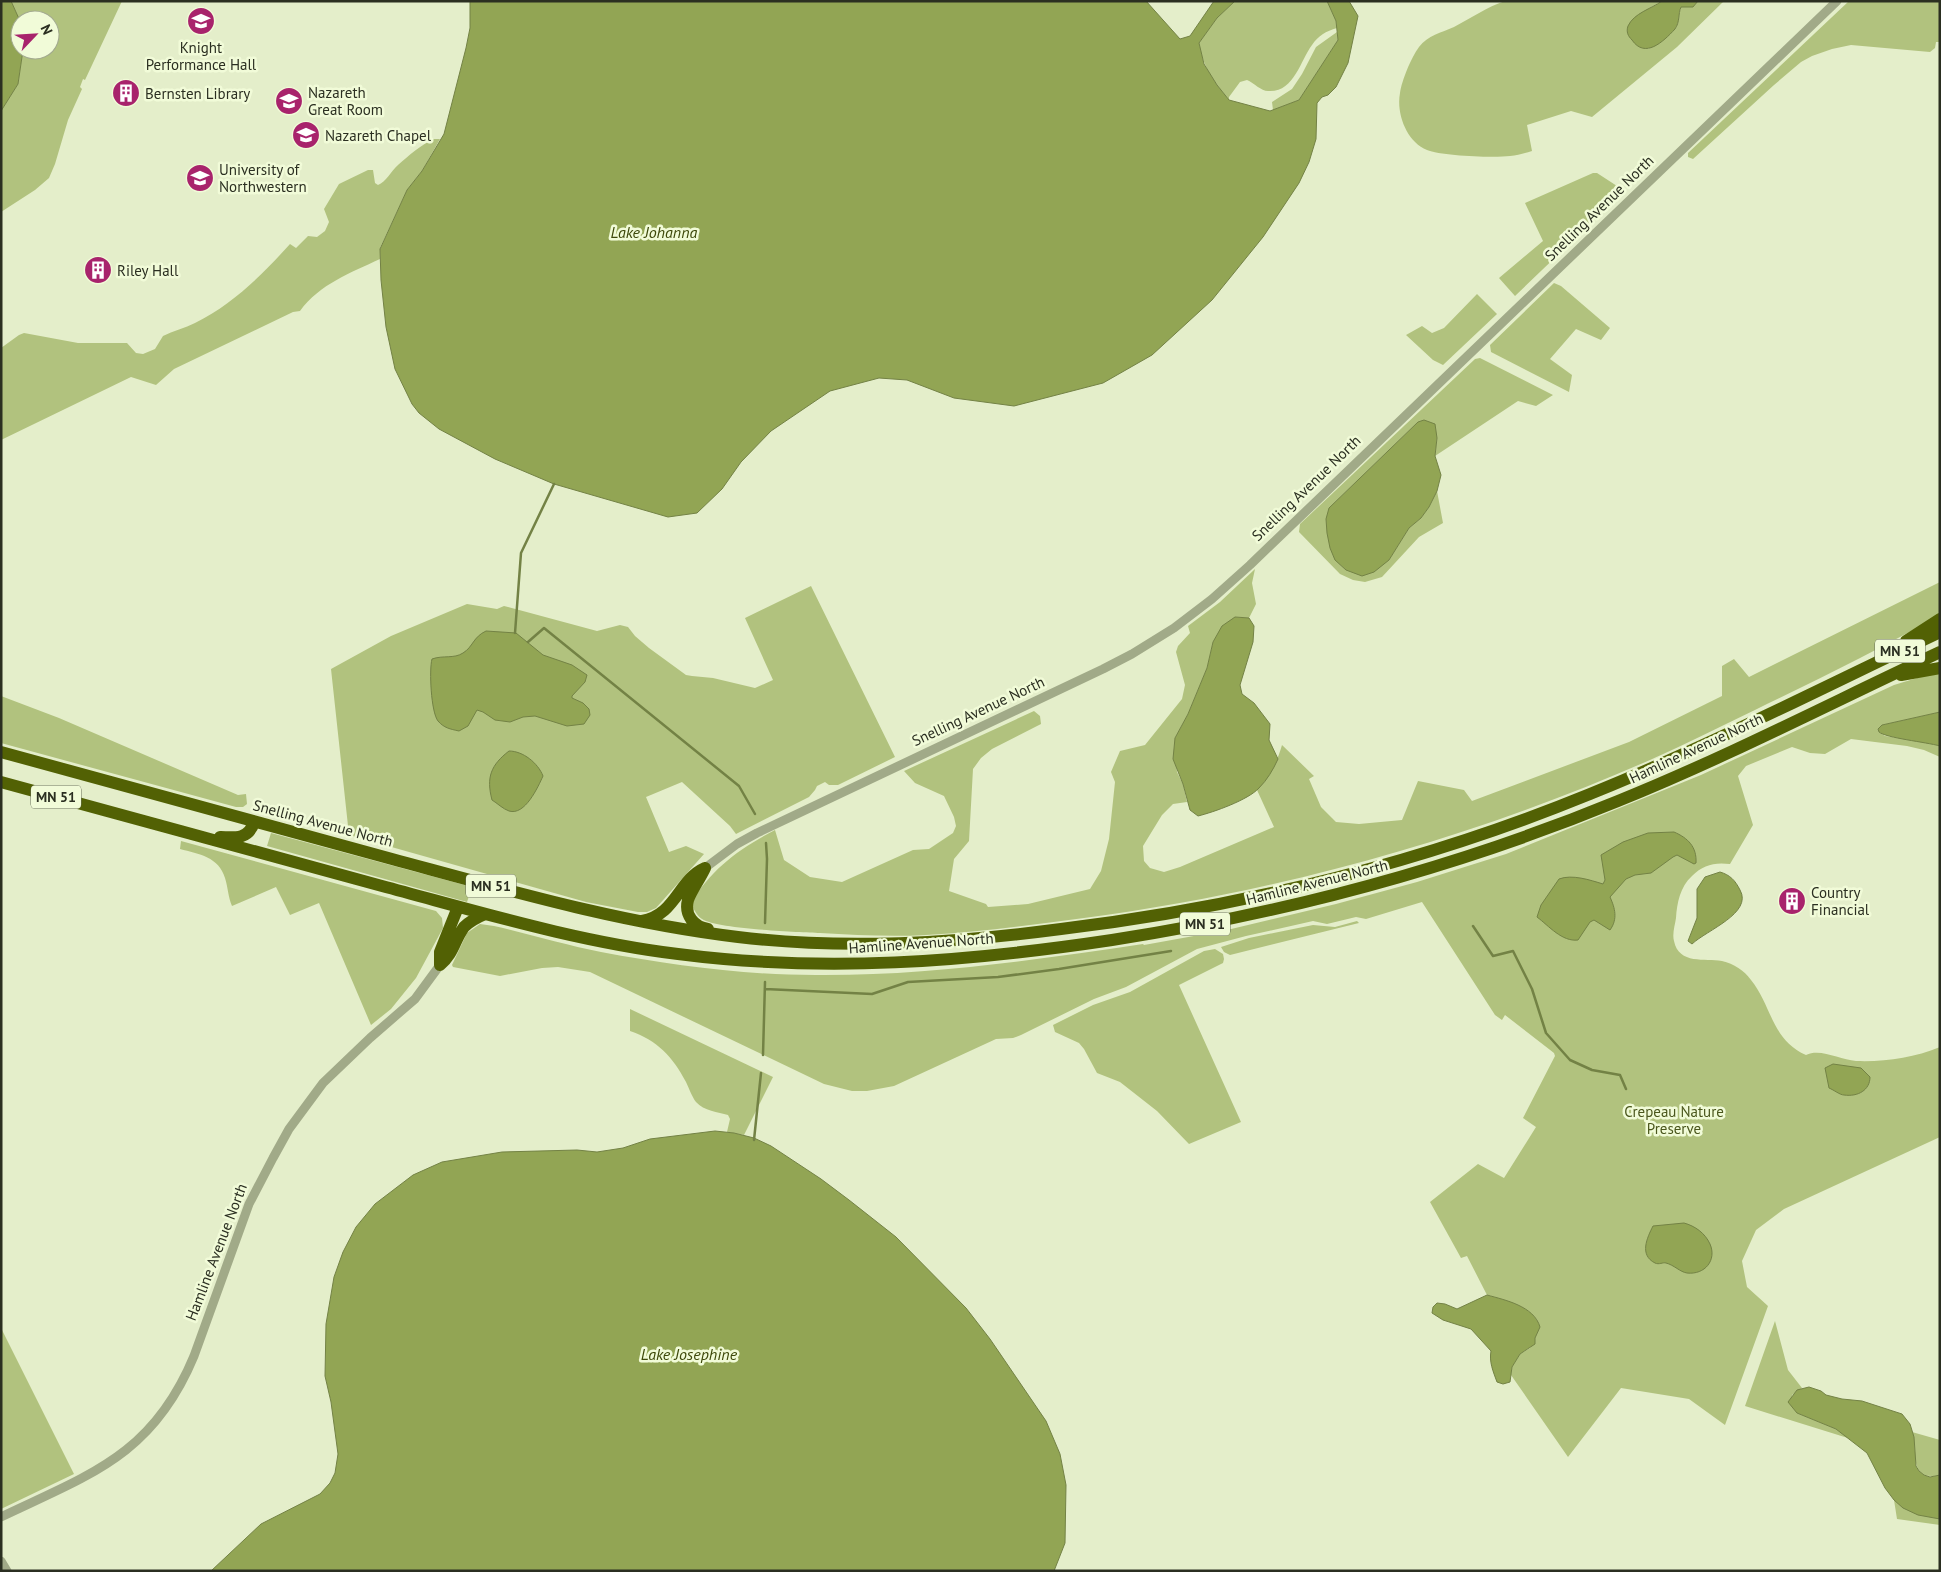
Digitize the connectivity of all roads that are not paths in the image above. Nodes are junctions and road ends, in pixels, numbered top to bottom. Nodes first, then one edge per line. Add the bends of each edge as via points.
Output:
1 (1836, 1) edge
2 (1940, 619) edge
3 (1940, 632) edge
4 (1940, 652) edge
5 (1940, 668) edge
6 (1861, 669) junction
7 (1886, 677) junction
8 (1, 752) edge
9 (1, 782) edge
10 (254, 822) junction
11 (201, 837) junction
12 (706, 868) junction
13 (458, 906) junction
14 (485, 914) junction
15 (637, 921) junction
16 (762, 939) junction
17 (440, 965) junction
18 (1, 1517) edge
19 (1, 1561) edge
20 (7, 1571) edge

1 - 12 street, Snelling Avenue North via 1212,599 1174,628 1103,669 757,833
2 - 6 highway
3 - 6 highway, Hamline Avenue North / MN 51
4 - 7 highway, Hamline Avenue North / MN 51
5 - 7 highway
6 - 16 highway, Hamline Avenue North / MN 51 via 1586,796 1458,842 1317,882 1129,920 962,941 874,944
7 - 14 highway, Hamline Avenue North / MN 51 via 1645,790 1503,845 1390,881 1212,923 974,958 876,965 784,964 644,950
8 - 10 highway, Snelling Avenue North / MN 51
9 - 11 highway, MN 51
10 - 11 highway via 246,835
10 - 15 highway, Snelling Avenue North / MN 51 via 589,912
11 - 13 highway, MN 51
12 - 15 highway via 692,877 665,910 653,919
12 - 16 highway via 688,899 686,911 691,921 702,928
13 - 14 highway, MN 51
13 - 17 highway via 440,952
14 - 17 highway via 464,927 449,958
15 - 16 highway, Hamline Avenue North / MN 51
17 - 18 street, Hamline Avenue North via 415,999 323,1083 289,1129 249,1204 194,1356 164,1411 145,1434 116,1458
19 - 20 street

